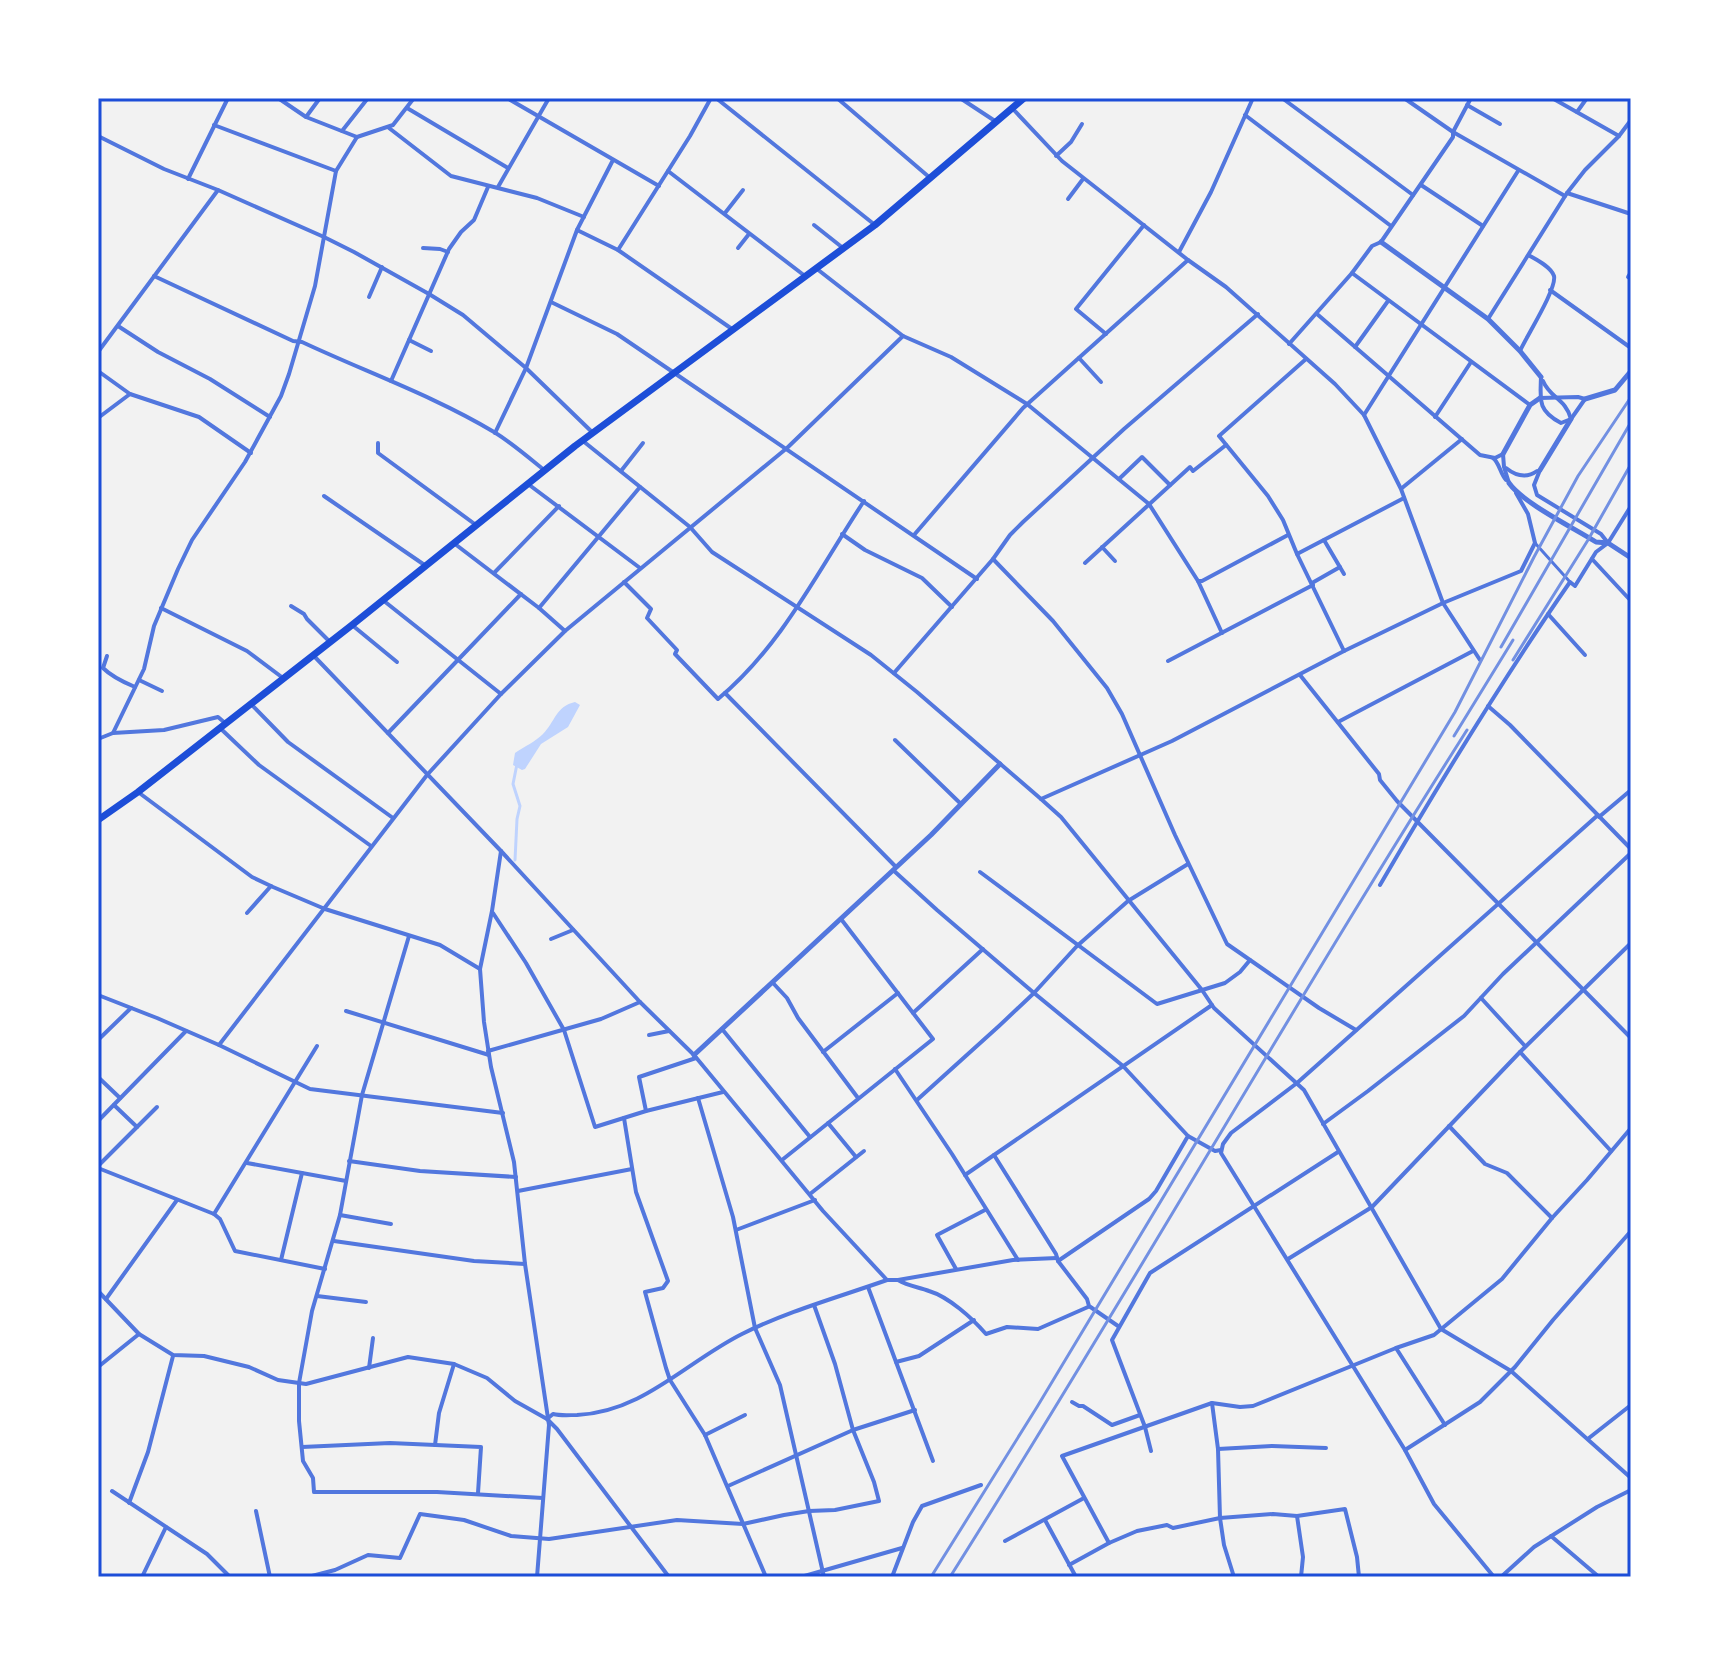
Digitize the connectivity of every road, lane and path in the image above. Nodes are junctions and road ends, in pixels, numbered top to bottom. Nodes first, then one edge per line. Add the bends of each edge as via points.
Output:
1 (228, 98) edge
2 (278, 98) edge
3 (320, 98) edge
4 (368, 98) edge
5 (414, 98) edge
6 (507, 98) edge
7 (549, 98) edge
8 (713, 98) edge
9 (837, 98) edge
10 (960, 98) edge
11 (1024, 98) edge
12 (1253, 98) edge
13 (1282, 98) edge
14 (1404, 98) edge
15 (1471, 98) edge
16 (1552, 98) edge
17 (1587, 98) edge
18 (1467, 105) junction
19 (407, 108) junction
20 (1012, 108) junction
21 (1577, 112) junction
22 (1245, 115) junction
23 (306, 117) junction
24 (539, 117) junction
25 (1631, 120) edge
26 (995, 122) junction
27 (1082, 124) dead end
28 (1500, 124) dead end
29 (214, 125) junction
30 (389, 128) junction
31 (342, 131) junction
32 (1453, 132) junction
33 (98, 136) edge
34 (1619, 136) junction
35 (357, 137) junction
36 (1056, 156) junction
37 (613, 160) junction
38 (508, 168) junction
39 (336, 171) junction
40 (668, 171) junction
41 (1518, 171) junction
42 (930, 178) junction
43 (188, 179) junction
44 (1083, 179) junction
45 (1421, 185) junction
46 (659, 186) junction
47 (488, 187) junction
48 (498, 187) junction
49 (218, 190) junction
50 (743, 190) dead end
51 (1413, 195) junction
52 (1566, 195) junction
53 (1068, 199) dead end
54 (724, 214) junction
55 (1631, 214) edge
56 (584, 217) junction
57 (814, 225) dead end
58 (875, 225) junction
59 (1144, 225) junction
60 (1391, 226) junction
61 (1483, 226) junction
62 (577, 230) junction
63 (749, 234) junction
64 (324, 237) junction
65 (1381, 242) junction
66 (423, 248) dead end
67 (738, 248) dead end
68 (843, 248) junction
69 (618, 250) junction
70 (448, 252) junction
71 (1179, 252) junction
72 (1530, 256) junction
73 (1188, 260) junction
74 (382, 267) junction
75 (817, 268) junction
76 (1631, 272) edge
77 (1352, 273) junction
78 (154, 276) junction
79 (805, 276) junction
80 (1631, 279) edge
81 (1444, 287) junction
82 (1550, 290) junction
83 (429, 294) junction
84 (369, 297) dead end
85 (1388, 301) junction
86 (551, 302) junction
87 (1258, 314) junction
88 (1317, 314) junction
89 (1488, 319) junction
90 (1422, 324) junction
91 (118, 326) junction
92 (732, 329) junction
93 (1106, 334) junction
94 (903, 336) junction
95 (409, 340) junction
96 (297, 342) junction
97 (1289, 344) junction
98 (1355, 347) junction
99 (1631, 348) edge
100 (431, 351) dead end
101 (1520, 351) junction
102 (98, 352) edge
103 (1079, 358) junction
104 (1306, 359) junction
105 (1471, 362) junction
106 (526, 368) junction
107 (98, 371) edge
108 (1631, 371) edge
109 (673, 372) junction
110 (1389, 377) junction
111 (1541, 377) junction
112 (391, 381) junction
113 (1101, 382) dead end
114 (130, 394) junction
115 (1556, 397) junction
116 (1540, 398) junction
117 (1585, 399) junction
118 (1027, 404) junction
119 (1530, 405) junction
120 (1364, 415) junction
121 (1435, 417) junction
122 (98, 418) edge
123 (270, 418) junction
124 (1571, 419) junction
125 (495, 433) junction
126 (593, 433) junction
127 (1462, 439) junction
128 (583, 441) junction
129 (378, 443) dead end
130 (643, 443) dead end
131 (1226, 445) junction
132 (787, 448) junction
133 (251, 453) junction
134 (1503, 454) junction
135 (1490, 457) junction
136 (1093, 458) junction
137 (1504, 467) junction
138 (1540, 470) junction
139 (545, 471) junction
140 (621, 471) junction
141 (1119, 479) junction
142 (1509, 483) junction
143 (528, 484) junction
144 (1170, 485) junction
145 (640, 487) junction
146 (1401, 489) junction
147 (1514, 490) junction
148 (324, 496) dead end
149 (1404, 498) junction
150 (864, 501) junction
151 (1149, 504) junction
152 (559, 506) junction
153 (1631, 506) edge
154 (476, 525) junction
155 (690, 527) junction
156 (842, 534) junction
157 (914, 535) junction
158 (1288, 535) junction
159 (598, 536) junction
160 (1324, 540) junction
161 (1535, 543) junction
162 (1608, 543) junction
163 (455, 544) junction
164 (1102, 547) junction
165 (1297, 554) junction
166 (1592, 558) junction
167 (1631, 558) edge
168 (993, 559) junction
169 (1115, 561) dead end
170 (1085, 563) dead end
171 (426, 566) junction
172 (1340, 567) junction
173 (640, 568) junction
174 (494, 573) junction
175 (1344, 574) dead end
176 (977, 579) junction
177 (623, 581) junction
178 (1198, 581) junction
179 (1570, 582) junction
180 (1312, 584) junction
181 (521, 594) junction
182 (382, 600) junction
183 (1631, 601) edge
184 (1443, 603) junction
185 (291, 606) dead end
186 (797, 607) junction
187 (952, 607) junction
188 (161, 608) junction
189 (539, 608) junction
190 (1548, 614) junction
191 (352, 625) junction
192 (565, 631) junction
193 (1222, 633) junction
194 (330, 642) junction
195 (1344, 651) junction
196 (1473, 651) junction
197 (313, 655) junction
198 (1585, 655) dead end
199 (107, 656) dead end
200 (459, 659) junction
201 (1480, 660) dead end
202 (1168, 661) dead end
203 (397, 662) dead end
204 (894, 673) junction
205 (1300, 675) junction
206 (283, 678) junction
207 (139, 680) junction
208 (135, 687) junction
209 (162, 691) dead end
210 (725, 693) junction
211 (501, 694) junction
212 (251, 703) junction
213 (1488, 706) junction
214 (1338, 722) junction
215 (223, 725) junction
216 (113, 733) junction
217 (388, 733) junction
218 (98, 739) edge
219 (895, 740) dead end
220 (1140, 756) junction
221 (1000, 764) junction
222 (427, 775) junction
223 (1631, 790) edge
224 (138, 792) junction
225 (1041, 799) junction
226 (961, 804) junction
227 (1598, 816) junction
228 (393, 818) junction
229 (98, 820) edge
230 (1417, 821) junction
231 (371, 846) junction
232 (501, 851) junction
233 (1631, 851) edge
234 (1188, 864) junction
235 (895, 868) junction
236 (980, 872) dead end
237 (1380, 885) dead end
238 (271, 886) junction
239 (1128, 901) junction
240 (1498, 904) junction
241 (325, 909) junction
242 (492, 911) junction
243 (247, 913) dead end
244 (841, 919) junction
245 (573, 930) junction
246 (409, 936) junction
247 (551, 939) dead end
248 (1536, 943) junction
249 (1631, 943) edge
250 (1077, 946) junction
251 (983, 949) junction
252 (1250, 959) junction
253 (480, 969) junction
254 (773, 983) junction
255 (1202, 990) junction
256 (1582, 990) junction
257 (898, 993) junction
258 (1034, 993) junction
259 (98, 995) edge
260 (1481, 998) junction
261 (640, 1002) junction
262 (1212, 1005) junction
263 (131, 1008) junction
264 (346, 1011) dead end
265 (913, 1013) junction
266 (384, 1022) junction
267 (722, 1029) junction
268 (564, 1030) junction
269 (1356, 1030) junction
270 (187, 1031) junction
271 (669, 1031) junction
272 (649, 1035) dead end
273 (1631, 1038) edge
274 (98, 1040) edge
275 (219, 1045) junction
276 (317, 1046) dead end
277 (1525, 1046) junction
278 (823, 1052) junction
279 (1520, 1052) junction
280 (489, 1053) junction
281 (695, 1056) junction
282 (1123, 1066) junction
283 (895, 1069) junction
284 (98, 1077) edge
285 (294, 1082) junction
286 (1297, 1083) junction
287 (725, 1092) junction
288 (362, 1095) junction
289 (120, 1098) junction
290 (698, 1098) junction
291 (858, 1098) junction
292 (917, 1100) junction
293 (114, 1105) junction
294 (157, 1107) dead end
295 (646, 1111) junction
296 (503, 1113) junction
297 (624, 1118) junction
298 (98, 1121) edge
299 (828, 1123) junction
300 (1323, 1124) junction
301 (1449, 1126) junction
302 (137, 1127) junction
303 (1631, 1128) edge
304 (1188, 1136) junction
305 (810, 1137) junction
306 (1222, 1149) junction
307 (864, 1151) dead end
308 (1611, 1151) junction
309 (1338, 1152) junction
310 (994, 1155) junction
311 (856, 1157) junction
312 (782, 1160) junction
313 (349, 1161) junction
314 (247, 1163) junction
315 (98, 1167) edge
316 (632, 1169) junction
317 (302, 1173) junction
318 (965, 1175) junction
319 (516, 1177) junction
320 (346, 1181) junction
321 (518, 1191) junction
322 (810, 1194) junction
323 (177, 1200) junction
324 (815, 1200) junction
325 (1254, 1206) junction
326 (1372, 1207) junction
327 (986, 1210) junction
328 (214, 1214) junction
329 (340, 1215) junction
330 (1552, 1218) junction
331 (391, 1224) dead end
332 (736, 1230) junction
333 (1631, 1231) edge
334 (334, 1241) junction
335 (1288, 1259) junction
336 (281, 1260) junction
337 (1018, 1260) junction
338 (1058, 1260) junction
339 (525, 1264) junction
340 (325, 1269) junction
341 (956, 1269) junction
342 (887, 1280) junction
343 (898, 1280) junction
344 (868, 1287) junction
345 (98, 1291) edge
346 (317, 1296) junction
347 (106, 1299) junction
348 (366, 1302) dead end
349 (814, 1305) junction
350 (1089, 1306) junction
351 (974, 1320) junction
352 (1118, 1326) junction
353 (755, 1328) junction
354 (1441, 1329) junction
355 (139, 1334) junction
356 (373, 1338) dead end
357 (1396, 1348) junction
358 (173, 1355) junction
359 (895, 1362) junction
360 (454, 1364) junction
361 (1352, 1366) junction
362 (98, 1367) edge
363 (369, 1368) junction
364 (1511, 1371) junction
365 (670, 1380) junction
366 (299, 1383) junction
367 (1072, 1402) dead end
368 (1212, 1403) junction
369 (1631, 1405) edge
370 (915, 1410) junction
371 (745, 1415) dead end
372 (1140, 1415) junction
373 (547, 1419) junction
374 (1445, 1425) junction
375 (1145, 1427) junction
376 (853, 1430) junction
377 (705, 1435) junction
378 (1588, 1439) junction
379 (435, 1445) junction
380 (302, 1447) junction
381 (1326, 1448) dead end
382 (1218, 1449) junction
383 (1405, 1450) junction
384 (1151, 1451) dead end
385 (795, 1456) junction
386 (933, 1461) dead end
387 (1631, 1478) edge
388 (981, 1485) dead end
389 (728, 1486) junction
390 (1631, 1490) edge
391 (112, 1491) dead end
392 (478, 1493) junction
393 (543, 1498) junction
394 (1084, 1498) junction
395 (129, 1503) junction
396 (256, 1511) dead end
397 (809, 1511) junction
398 (1297, 1516) junction
399 (1220, 1518) junction
400 (1045, 1520) junction
401 (743, 1524) junction
402 (630, 1526) junction
403 (166, 1527) junction
404 (1551, 1536) junction
405 (540, 1539) junction
406 (1005, 1541) dead end
407 (1109, 1543) junction
408 (902, 1548) junction
409 (1069, 1565) junction
410 (824, 1574) edge
411 (1505, 1576) edge
412 (142, 1577) edge
413 (230, 1577) edge
414 (270, 1577) edge
415 (308, 1577) edge
416 (537, 1577) edge
417 (669, 1577) edge
418 (766, 1577) edge
419 (801, 1577) edge
420 (892, 1577) edge
421 (1076, 1577) edge
422 (1234, 1577) edge
423 (1301, 1577) edge
424 (1359, 1577) edge
425 (1494, 1577) edge
426 (1599, 1577) edge

1 - 29 street
2 - 23 street
3 - 23 street
4 - 31 street
5 - 19 street
6 - 24 street
7 - 24 street
8 - 40 street
8 - 58 street
9 - 42 street
10 - 26 street
11 - 20 main road
12 - 22 street
13 - 51 street
14 - 32 street
15 - 18 street
16 - 21 street
17 - 21 street
18 - 28 street
18 - 32 street
19 - 30 street
19 - 38 street
20 - 26 main road
20 - 36 street
21 - 34 street
22 - 60 street
22 - 71 street
23 - 31 street
24 - 37 street
24 - 38 street
25 - 34 street
26 - 42 main road
27 - 36 street
29 - 39 street
29 - 43 street
30 - 35 street
30 - 47 street via 451,176
31 - 35 street
32 - 41 street
32 - 45 street
33 - 43 street
34 - 52 street
35 - 39 street
36 - 44 street
37 - 46 street
37 - 56 street
38 - 48 street
39 - 64 street
40 - 46 street
40 - 54 street
41 - 52 street
41 - 61 street
42 - 58 main road
43 - 49 street
44 - 53 street
44 - 59 street
45 - 51 street
45 - 61 street
46 - 69 street
47 - 48 street
47 - 70 street via 474,220
48 - 56 street
49 - 64 street
49 - 78 street
50 - 54 street
51 - 60 street
52 - 55 street
52 - 72 street
54 - 63 street
56 - 62 street
57 - 68 street
58 - 68 main road
59 - 71 street
59 - 93 street via 1076,309
60 - 65 street
61 - 81 street
62 - 69 street
62 - 86 street
63 - 67 street
63 - 79 street
64 - 74 street
64 - 96 street
65 - 77 street
65 - 81 street
66 - 70 street
68 - 75 main road
69 - 92 street
70 - 83 street
71 - 73 street
72 - 82 street via 1553,274
72 - 89 street
73 - 87 street
73 - 93 street
74 - 83 street
74 - 84 street
75 - 79 main road
75 - 94 street
76 - 80 street
77 - 85 street
77 - 88 street
78 - 91 street
78 - 96 street
79 - 92 main road
81 - 89 street
81 - 90 street
82 - 99 street
82 - 101 street
83 - 95 street
83 - 106 street
85 - 90 street
85 - 98 street
86 - 106 street
86 - 109 street via 617,334
87 - 97 street
87 - 136 street
88 - 97 street
88 - 98 street
89 - 101 street
90 - 105 street
90 - 110 street
91 - 102 street
91 - 123 street
92 - 109 main road
93 - 103 street
94 - 118 street via 951,357
94 - 132 street
95 - 100 street
95 - 112 street
96 - 112 street
96 - 123 street
97 - 104 street
98 - 110 street
101 - 111 street
103 - 113 street
103 - 118 street
104 - 120 street
104 - 131 street via 1219,436
105 - 119 street
105 - 121 street
106 - 125 street
106 - 126 street
107 - 114 street
108 - 117 street via 1615,390
109 - 126 main road
109 - 132 street
110 - 120 street
110 - 121 street
111 - 115 street
111 - 116 street
112 - 125 street
114 - 122 street
114 - 133 street via 199,417
115 - 116 street
115 - 117 street
115 - 124 street
116 - 119 street
116 - 124 street via 1548,416 1561,423
117 - 124 street
118 - 136 street
118 - 157 street
119 - 134 street
120 - 146 street
121 - 127 street
123 - 133 street
124 - 138 street
125 - 139 street
126 - 128 main road
127 - 135 street
127 - 146 street
128 - 139 main road
128 - 140 street
129 - 154 street via 378,453
130 - 140 street
131 - 144 street
131 - 158 street via 1268,496
132 - 150 street
132 - 155 street
133 - 188 street via 192,540
134 - 135 street
134 - 137 street
135 - 142 street
136 - 141 street
136 - 168 street via 1010,535
137 - 138 street via 1519,476
137 - 142 street
138 - 162 street via 1534,485 1537,495
139 - 143 main road
140 - 145 street
141 - 144 street via 1142,457
141 - 151 street
142 - 147 street
143 - 152 street
143 - 154 main road
144 - 151 street
145 - 155 street
145 - 159 street
146 - 149 street
147 - 161 street via 1528,514
147 - 162 street via 1596,542
148 - 171 street
149 - 160 street
149 - 184 street
150 - 156 street
150 - 157 street
151 - 164 street
151 - 178 street
152 - 159 street
152 - 174 street
153 - 162 street
154 - 163 main road
155 - 173 street
155 - 186 street via 712,552
156 - 186 street
156 - 187 street via 922,578
157 - 176 street
158 - 165 street
158 - 178 street
159 - 173 street
159 - 189 street
160 - 165 street
160 - 172 street
161 - 179 street
161 - 184 street via 1521,571
162 - 166 street
162 - 167 street
163 - 171 main road
163 - 174 street
164 - 169 street
164 - 170 street
165 - 180 street
166 - 179 street via 1575,586
166 - 183 street
168 - 176 street
168 - 220 street via 1107,688
171 - 182 main road
172 - 175 street
172 - 180 street
173 - 177 street
174 - 181 street
176 - 187 street
177 - 192 street
177 - 210 street via 651,609 647,618 677,650 675,654 718,699
178 - 193 street
179 - 190 street
180 - 193 street
180 - 195 street
181 - 189 street
181 - 200 street
182 - 191 main road
182 - 200 street
184 - 195 street
184 - 196 street
185 - 194 street
186 - 204 street
186 - 210 street via 760,659
187 - 204 street
188 - 206 street via 247,651
188 - 207 street
189 - 192 street
190 - 198 street
190 - 213 street
191 - 194 main road
191 - 203 street
192 - 211 street
193 - 202 street
194 - 197 main road
195 - 205 street
196 - 201 street
196 - 214 street
197 - 206 main road
197 - 217 street
199 - 208 street via 105,671
200 - 211 street
200 - 217 street
204 - 221 street
205 - 214 street
205 - 220 street
206 - 212 main road
207 - 208 street
207 - 209 street
208 - 216 street
210 - 235 street
211 - 222 street
212 - 215 main road
212 - 228 street via 288,742
213 - 227 street
213 - 230 street
214 - 230 street
215 - 216 street via 218,717 164,730
215 - 224 main road
215 - 231 street via 259,765
216 - 218 street
217 - 222 street
219 - 226 street
220 - 225 street
220 - 234 street
221 - 225 street
221 - 226 street
222 - 228 street
222 - 232 street
223 - 227 street
224 - 229 main road
224 - 238 street
225 - 239 street
226 - 235 street
227 - 233 street
227 - 240 street
228 - 231 street
230 - 237 street
230 - 240 street
231 - 241 street
232 - 242 street
232 - 245 street
233 - 248 street
234 - 239 street
234 - 252 street via 1227,944
235 - 244 street
235 - 251 street
236 - 250 street
238 - 241 street
238 - 243 street
239 - 250 street
239 - 255 street
240 - 248 street
240 - 269 street
241 - 246 street
241 - 275 street
242 - 253 street
242 - 268 street
244 - 254 street
244 - 257 street
245 - 247 street
245 - 261 street
246 - 253 street via 440,945
246 - 266 street
248 - 256 street
248 - 260 street
249 - 256 street
250 - 255 street via 1157,1004
250 - 258 street
251 - 258 street
251 - 265 street
252 - 255 street via 1225,983
252 - 269 street
253 - 280 street
254 - 267 street
254 - 278 street
255 - 262 street
256 - 273 street
256 - 277 street
257 - 265 street
257 - 278 street
258 - 282 street
258 - 292 street
259 - 263 street
260 - 277 street
260 - 300 street via 1453,1026
261 - 268 street
261 - 271 street
262 - 282 street
262 - 286 street
263 - 270 street
263 - 274 street
264 - 266 street
265 - 283 street via 933,1039
266 - 280 street
266 - 288 street
267 - 281 street
267 - 305 street
268 - 280 street
268 - 297 street via 595,1127
269 - 286 street
270 - 275 street
270 - 289 street
271 - 272 street
271 - 281 street
275 - 285 street
276 - 285 street
277 - 279 street
278 - 291 street
279 - 301 street
279 - 308 street
280 - 296 street
281 - 287 street
281 - 295 street via 639,1077
282 - 304 street
282 - 310 street
283 - 291 street
283 - 292 street
284 - 289 street
285 - 288 street
285 - 314 street
286 - 300 street
286 - 306 street via 1231,1133
287 - 290 street
287 - 312 street
288 - 296 street
288 - 313 street
289 - 293 street
290 - 295 street
290 - 332 street
291 - 299 street
292 - 318 street
293 - 298 street
293 - 302 street
294 - 302 street
295 - 297 street
296 - 319 street
297 - 316 street
299 - 305 street
299 - 311 street
300 - 309 street
301 - 326 street
301 - 330 street via 1485,1164 1507,1173
302 - 315 street
303 - 308 street
304 - 306 street via 1215,1151
304 - 338 street via 1149,1199
305 - 312 street
306 - 325 street
307 - 311 street
308 - 330 street
309 - 325 street
309 - 326 street
310 - 318 street
310 - 338 street
311 - 322 street
312 - 322 street
313 - 319 street
313 - 320 street
314 - 317 street
314 - 328 street
315 - 323 street
316 - 321 street
316 - 365 street via 668,1281 663,1288 645,1292
317 - 320 street
317 - 336 street
318 - 327 street
319 - 321 street
320 - 329 street
321 - 339 street
322 - 324 street
323 - 328 street
323 - 347 street
324 - 332 street
324 - 342 street
325 - 335 street
325 - 352 street via 1150,1273
326 - 335 street
326 - 354 street
327 - 337 street
327 - 341 street via 937,1235
328 - 336 street via 235,1251
329 - 331 street
329 - 334 street
330 - 354 street via 1495,1287
332 - 353 street
333 - 364 street
334 - 339 street
334 - 340 street
335 - 361 street
336 - 340 street
337 - 338 street
337 - 341 street
338 - 350 street
339 - 373 street
340 - 346 street
341 - 343 street
342 - 343 street
342 - 344 street
343 - 351 street via 932,1291
344 - 349 street
344 - 359 street
345 - 347 street
346 - 348 street
346 - 366 street
347 - 355 street
349 - 353 street
349 - 376 street
350 - 351 street via 1038,1329 1007,1327 986,1334
350 - 352 street
351 - 359 street via 919,1356
352 - 372 street via 1112,1340
353 - 365 street
353 - 385 street via 780,1385
354 - 357 street
354 - 364 street
355 - 358 street
355 - 362 street
356 - 363 street
357 - 361 street
357 - 374 street
358 - 366 street via 204,1356
358 - 395 street
359 - 370 street
360 - 363 street via 408,1357
360 - 373 street via 487,1378
360 - 379 street
361 - 368 street via 1253,1406
361 - 383 street
363 - 366 street
364 - 374 street via 1480,1402
364 - 378 street
365 - 373 street via 631,1403
365 - 377 street
366 - 380 street
367 - 372 street via 1112,1425
368 - 375 street
368 - 382 street
369 - 378 street
370 - 376 street
370 - 386 street
371 - 377 street
372 - 375 street
373 - 393 street
373 - 402 street
374 - 383 street
375 - 384 street
375 - 394 street via 1062,1456
376 - 385 street
376 - 397 street via 879,1501
377 - 389 street
378 - 387 street
379 - 380 street
379 - 392 street via 481,1447
380 - 392 street via 314,1492
381 - 382 street
382 - 399 street
383 - 425 street via 1434,1504
385 - 389 street
385 - 397 street
388 - 408 street via 922,1506
389 - 401 street
390 - 404 street
391 - 395 street
392 - 393 street
393 - 405 street
394 - 400 street
394 - 407 street
395 - 403 street
396 - 414 street
397 - 401 street
397 - 410 street
398 - 399 street
398 - 423 street
398 - 424 street via 1345,1509
399 - 407 street via 1137,1531
399 - 422 street
400 - 406 street
400 - 409 street
401 - 402 street via 677,1520
401 - 418 street
402 - 405 street
402 - 417 street
403 - 412 street
403 - 413 street
404 - 411 street
404 - 426 street
405 - 415 street via 420,1514 400,1558 368,1555
405 - 416 street
407 - 409 street
408 - 410 street
408 - 420 street
409 - 421 street
410 - 419 street

